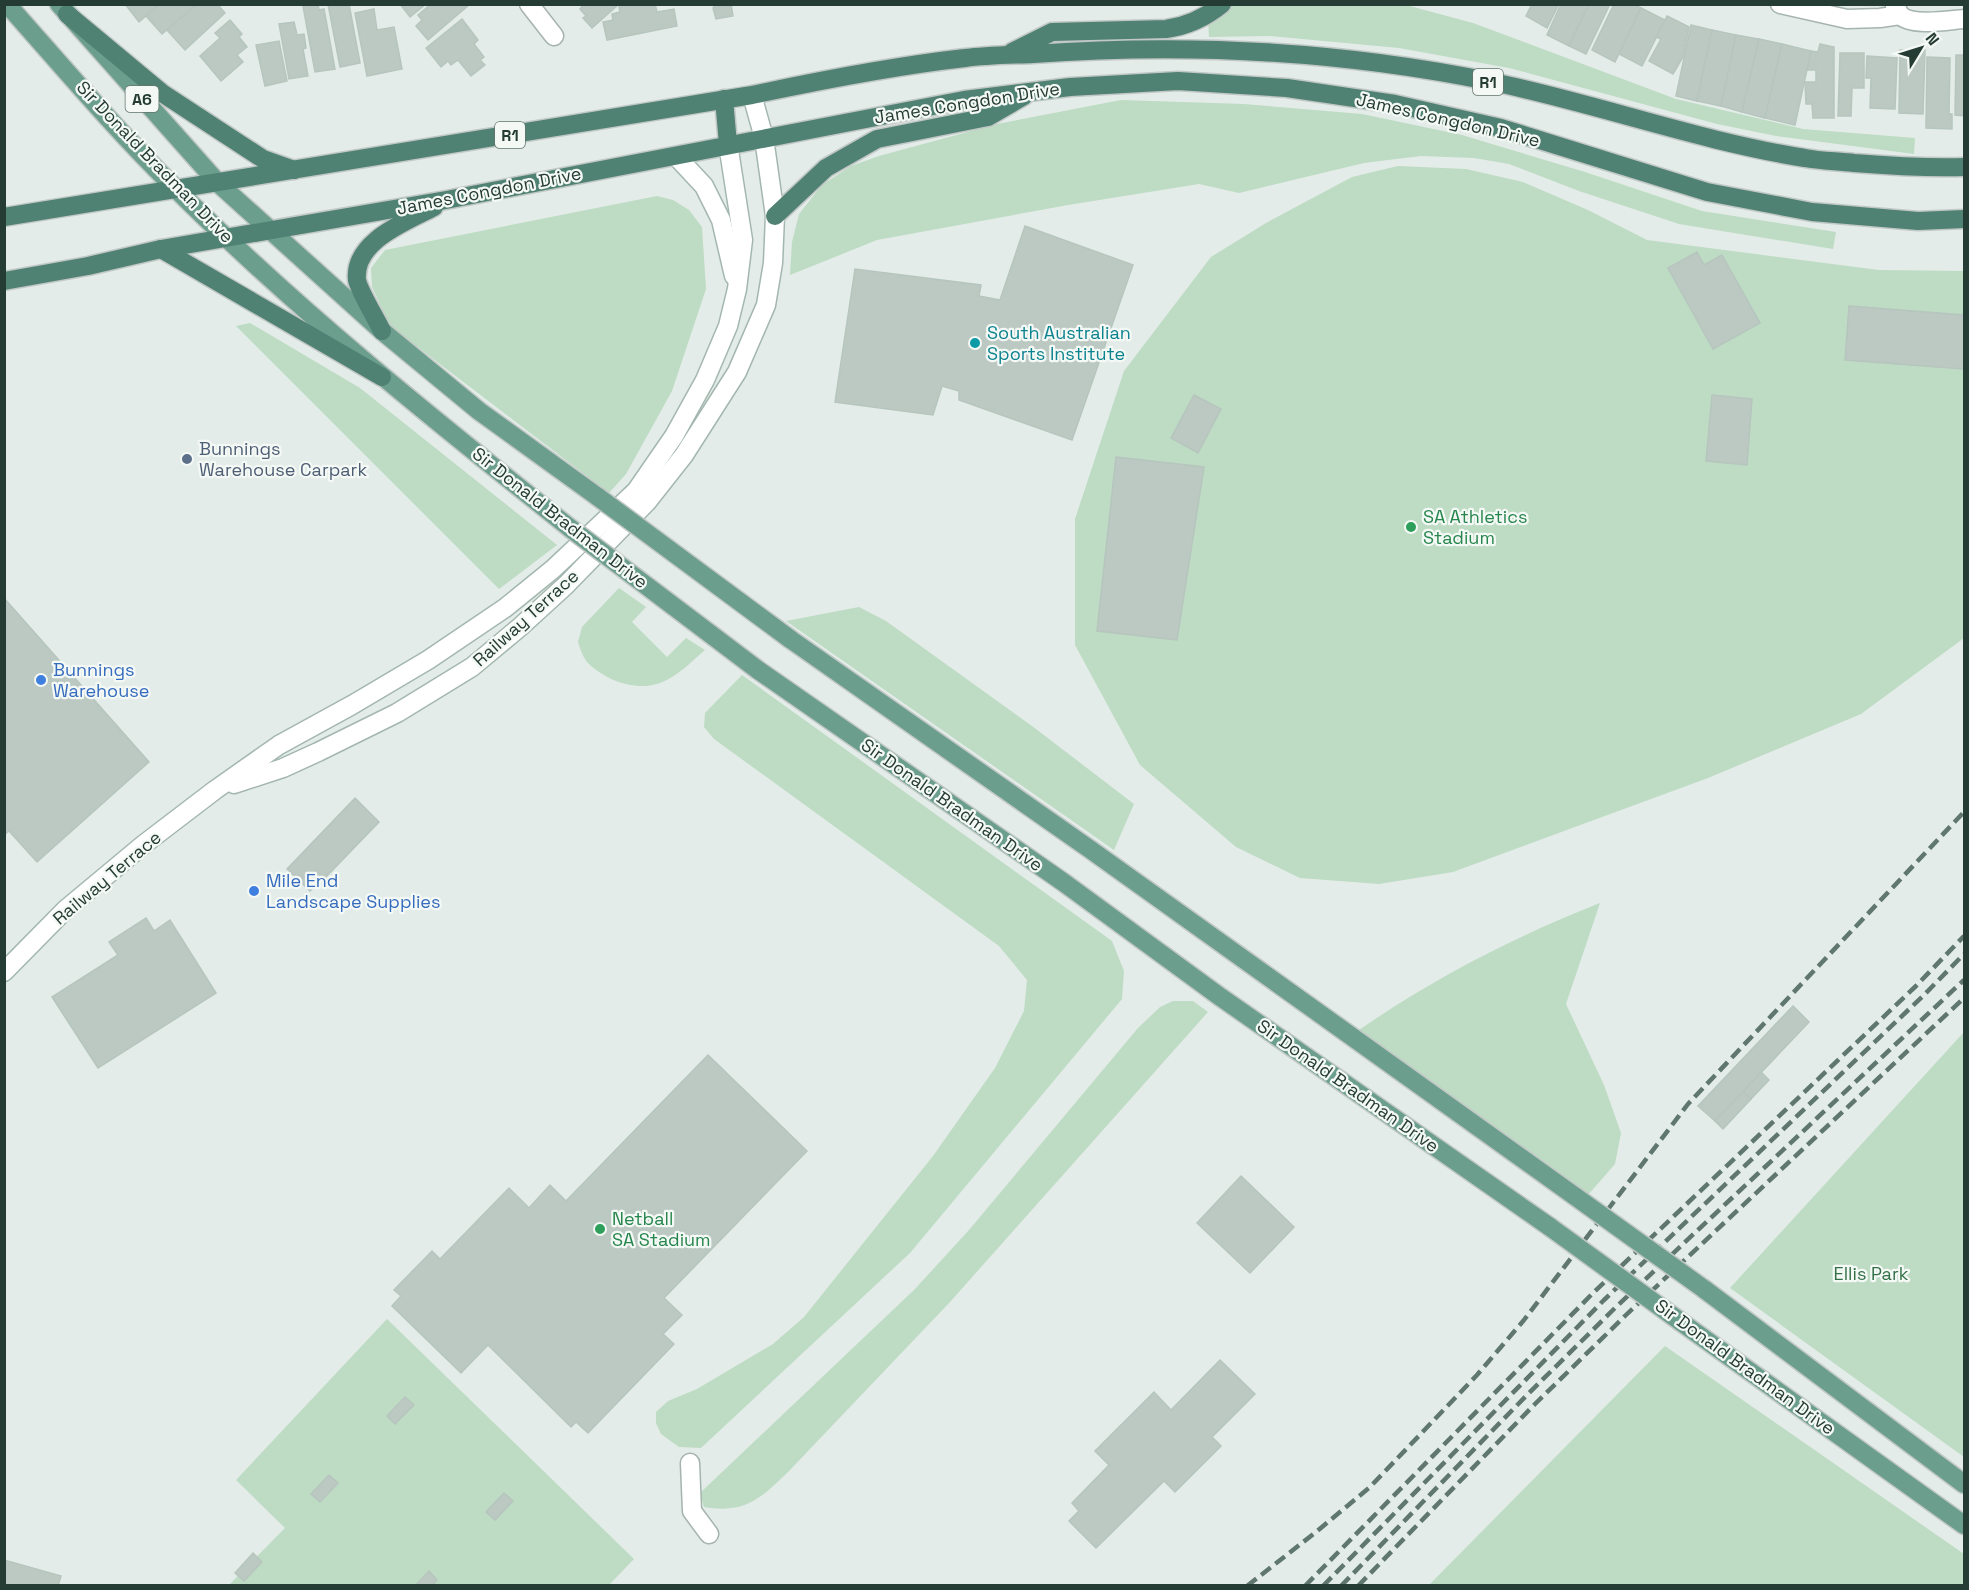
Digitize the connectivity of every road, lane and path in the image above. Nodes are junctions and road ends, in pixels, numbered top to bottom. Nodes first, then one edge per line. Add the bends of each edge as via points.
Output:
1 (7, 4) edge
2 (529, 4) edge
3 (1222, 4) edge
4 (1780, 4) edge
5 (63, 9) edge
6 (1897, 10) edge
7 (1965, 19) edge
8 (554, 36) dead end
9 (1005, 56) junction
10 (1031, 92) junction
11 (752, 95) junction
12 (724, 99) junction
13 (764, 138) junction
14 (728, 144) junction
15 (676, 156) junction
16 (1965, 167) edge
17 (296, 171) junction
18 (218, 183) junction
19 (176, 190) junction
20 (446, 200) junction
21 (775, 216) junction
22 (4, 217) edge
23 (1965, 219) edge
24 (269, 230) junction
25 (226, 237) junction
26 (161, 249) junction
27 (4, 281) edge
28 (737, 289) junction
29 (382, 331) junction
30 (382, 377) junction
31 (215, 790) junction
32 (4, 972) edge
33 (690, 1463) dead end
34 (1965, 1484) edge
35 (1965, 1525) edge
36 (709, 1534) dead end

1 - 19 main road, Sir Donald Bradman Drive / A6
2 - 8 main road
3 - 9 highway via 1181,27 1052,32
4 - 6 main road via 1847,19 1880,18
5 - 17 highway via 162,93 263,159
5 - 18 main road, Sir Donald Bradman Drive / A6
6 - 7 main road via 1909,20 1922,22
9 - 11 highway, James Congdon Drive / R1 via 966,58
9 - 16 highway, James Congdon Drive / R1 via 1173,48 1282,53 1388,65 1492,82 1700,136 1807,159 1916,168
10 - 13 highway, James Congdon Drive / R1 via 964,100
10 - 21 highway via 988,117 877,139 826,168
10 - 23 highway, James Congdon Drive / R1 via 1178,81 1287,88 1395,104 1501,128 1719,194 1812,212 1918,221
11 - 12 highway, James Congdon Drive / R1
11 - 13 main road, Railway Terrace
12 - 14 highway
12 - 17 highway, James Congdon Drive / R1
13 - 14 highway, James Congdon Drive / R1
13 - 21 main road, Railway Terrace
14 - 15 highway, James Congdon Drive / R1
14 - 28 main road, Railway Terrace via 743,240
15 - 20 highway, James Congdon Drive / R1
15 - 28 main road via 704,186 721,220
17 - 18 highway, James Congdon Drive / R1
18 - 19 highway, James Congdon Drive / R1
18 - 24 main road, Sir Donald Bradman Drive
19 - 22 highway, James Congdon Drive / R1
19 - 25 main road, Sir Donald Bradman Drive
20 - 24 highway, James Congdon Drive / R1
20 - 29 highway via 374,241 360,261 357,281
21 - 31 main road, Railway Terrace via 773,263 765,305 737,372 684,454 647,502 566,585 472,667 397,712 318,752 284,768
24 - 25 highway, James Congdon Drive / R1
24 - 29 main road, Sir Donald Bradman Drive
25 - 26 highway, James Congdon Drive / R1
25 - 30 main road, Sir Donald Bradman Drive
26 - 27 highway, James Congdon Drive / R1
26 - 30 highway
28 - 31 main road, Railway Terrace via 728,326 705,380 674,436 636,491 505,608 428,660 279,745
29 - 34 main road, Sir Donald Bradman Drive, bridge via 479,411 790,639 1704,1289
30 - 35 main road, Sir Donald Bradman Drive, bridge via 570,528 758,670 1063,882
31 - 32 main road, Railway Terrace via 65,910
33 - 36 main road via 692,1511

